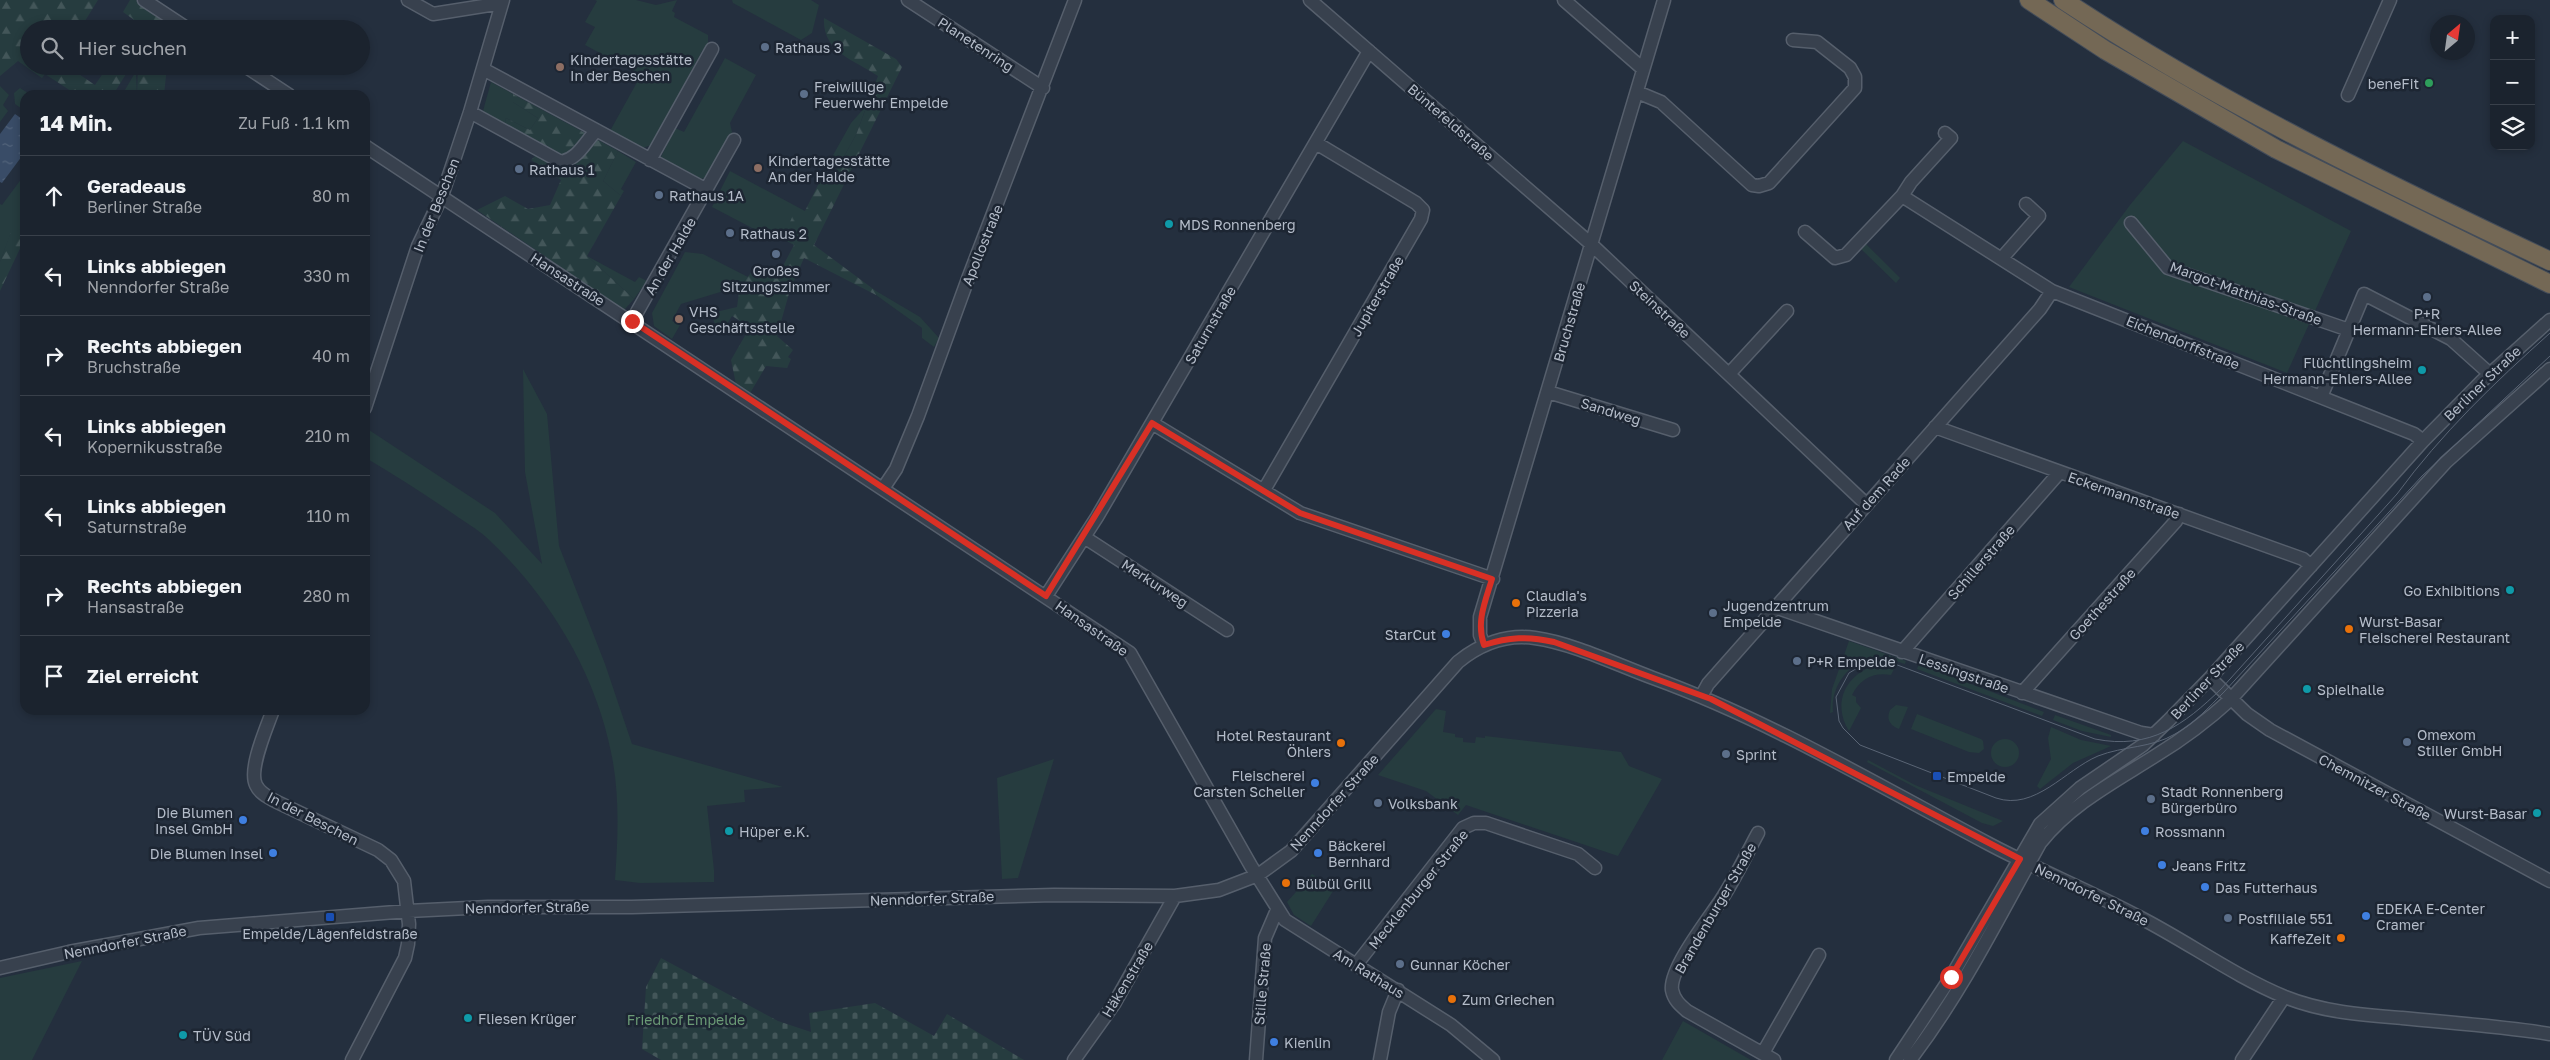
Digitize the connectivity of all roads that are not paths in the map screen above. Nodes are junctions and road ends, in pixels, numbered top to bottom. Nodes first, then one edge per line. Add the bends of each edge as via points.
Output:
1 (144, 0) edge
2 (408, 0) edge
3 (908, 0) edge
4 (1076, 0) edge
5 (1310, 0) edge
6 (1564, 0) edge
7 (1664, 0) edge
8 (2029, 0) edge
9 (2063, 0) edge
10 (2390, 0) edge
11 (502, 2) edge
12 (174, 20) edge
13 (1792, 40) dead end
14 (712, 49) dead end
15 (1369, 52) junction
16 (483, 68) junction
17 (1643, 69) junction
18 (258, 75) edge
19 (1043, 88) junction
20 (281, 90) edge
21 (1637, 92) junction
22 (2348, 95) dead end
23 (470, 112) junction
24 (596, 132) junction
25 (1945, 133) dead end
26 (734, 140) dead end
27 (1316, 143) junction
28 (370, 149) edge
29 (650, 160) junction
30 (707, 190) junction
31 (442, 196) junction
32 (1902, 196) junction
33 (2026, 204) dead end
34 (2131, 223) dead end
35 (1806, 232) dead end
36 (1591, 244) junction
37 (2002, 258) junction
38 (2550, 261) edge
39 (2550, 284) edge
40 (2052, 291) junction
41 (1788, 311) dead end
42 (2550, 320) edge
43 (632, 321) junction
44 (2349, 330) junction
45 (2548, 371) edge
46 (1730, 374) junction
47 (2490, 374) junction
48 (1548, 392) junction
49 (370, 393) edge
50 (2321, 397) junction
51 (1152, 423) junction
52 (1935, 427) junction
53 (1674, 430) dead end
54 (2423, 441) junction
55 (2059, 473) junction
56 (884, 487) junction
57 (1264, 490) junction
58 (1866, 504) junction
59 (2179, 514) junction
60 (1084, 537) junction
61 (2311, 566) junction
62 (1492, 579) junction
63 (1046, 596) junction
64 (1775, 607) junction
65 (1226, 630) dead end
66 (1484, 645) junction
67 (1902, 652) junction
68 (2210, 678) junction
69 (2022, 693) junction
70 (1702, 696) junction
71 (2231, 699) junction
72 (271, 715) edge
73 (2154, 734) junction
74 (1758, 833) dead end
75 (2024, 861) junction
76 (1595, 868) dead end
77 (1258, 875) junction
78 (2550, 881) edge
79 (1175, 896) junction
80 (1277, 910) junction
81 (408, 911) junction
82 (1819, 955) dead end
83 (1356, 965) junction
84 (0, 968) edge
85 (1398, 990) junction
86 (2284, 997) junction
87 (2550, 1034) edge
88 (1768, 1057) edge
89 (352, 1060) edge
90 (1074, 1060) edge
91 (1256, 1060) edge
92 (1380, 1060) edge
93 (1493, 1060) edge
94 (1896, 1060) edge
95 (1910, 1060) edge
96 (2242, 1060) edge

1 - 12 street
2 - 11 street via 434,14
3 - 19 street, Planetenring
4 - 19 street, Apollostraße
5 - 15 street, Büntefeldstraße
6 - 17 street
7 - 17 street, Bruchstraße
8 - 39 highway via 2114,56 2276,149
9 - 38 highway via 2191,80 2286,132 2427,204
10 - 22 street
11 - 16 street, In der Beschen
13 - 21 street via 1817,42 1850,68 1855,77 1855,88 1769,183 1752,185 1661,102
14 - 29 street
15 - 27 street, Saturnstraße
15 - 36 street, Büntefeldstraße
16 - 23 street, In der Beschen
16 - 24 street
17 - 21 street, Bruchstraße
18 - 20 street
19 - 56 street, Apollostraße via 915,423 896,469
21 - 36 street, Bruchstraße
23 - 24 street via 561,162 579,152
23 - 31 street, In der Beschen
24 - 29 street
25 - 32 street via 1951,138
26 - 30 street, An der Halde
27 - 51 street, Saturnstraße
27 - 57 street, Jupiterstraße via 1423,210 1421,219
28 - 31 street, Hansastraße
29 - 30 street
30 - 43 street, An der Halde
31 - 43 street, Hansastraße
31 - 49 street, In der Beschen via 418,246
32 - 35 street via 1846,255 1835,258
32 - 37 street, Eichendorffstraße
33 - 37 street via 2039,216
34 - 44 street, Margot-Matthias-Straße via 2168,268
36 - 46 street, Steinstraße
36 - 48 street, Bruchstraße
37 - 40 street, Eichendorffstraße
40 - 50 street, Eichendorffstraße
40 - 52 street, Auf dem Rade via 2040,309
41 - 46 street
42 - 47 street, Berliner Straße
43 - 56 street, Hansastraße
44 - 47 street via 2364,294 2451,339
44 - 50 street
45 - 71 street, Berliner Straße via 2446,462
46 - 58 street, Steinstraße
47 - 54 street, Berliner Straße
48 - 53 street, Sandweg
48 - 62 street, Bruchstraße
50 - 54 street, Eichendorffstraße via 2414,434
51 - 57 street
51 - 60 street, Saturnstraße
52 - 55 street, Eckermannstraße
52 - 58 street, Auf dem Rade
54 - 61 street, Berliner Straße
55 - 59 street, Eckermannstraße
55 - 67 street, Schillerstraße
56 - 63 street, Hansastraße
57 - 62 street via 1300,513
58 - 64 street, Auf dem Rade
59 - 61 street, Eckermannstraße via 2303,559
59 - 69 street, Goethestraße
60 - 63 street, Saturnstraße
60 - 65 street, Merkurweg
61 - 68 street, Berliner Straße
62 - 66 street, Bruchstraße via 1480,618
63 - 77 street, Hansastraße via 1130,653
64 - 67 street, Lessingstraße
64 - 70 street, Auf dem Rade via 1708,684
66 - 70 street, Nenndorfer Straße via 1502,639 1536,638 1554,642
66 - 77 street, Nenndorfer Straße via 1458,662 1291,851
67 - 69 street, Lessingstraße
68 - 71 street, Chemnitzer Straße
68 - 73 street, Berliner Straße
69 - 73 street, Lessingstraße via 2141,733
70 - 75 street, Nenndorfer Straße via 1770,728
71 - 75 street, Berliner Straße via 2191,733 2065,816
71 - 78 street, Chemnitzer Straße via 2270,730
72 - 81 street, In der Beschen via 255,764 256,786 278,802 378,850 391,860 404,881
73 - 75 street, Berliner Straße via 2055,808 2040,824
74 - 88 street, Brandenburger Straße via 1674,975 1672,988 1676,1001 1687,1011
75 - 86 street, Nenndorfer Straße via 2138,916
75 - 94 street, Berliner Straße
75 - 95 street, Berliner Straße via 1968,974
76 - 83 street, Mecklenburger Straße via 1578,854 1486,823 1474,823 1463,828
77 - 79 street, Nenndorfer Straße via 1219,890
77 - 80 street, Am Rathaus
79 - 81 street, Nenndorfer Straße via 1054,895
79 - 90 street, Häkenstraße via 1114,1004
80 - 83 street, Am Rathaus via 1285,920
80 - 91 street, Stille Straße via 1265,938
81 - 84 street, Nenndorfer Straße via 199,928
81 - 89 street via 405,958
82 - 88 street, Brandenburger Straße
83 - 85 street, Am Rathaus
85 - 92 street via 1389,1012
85 - 93 street, Am Rathaus via 1451,1025
86 - 87 street, Nenndorfer Straße via 2318,1008 2366,1015
86 - 96 street

